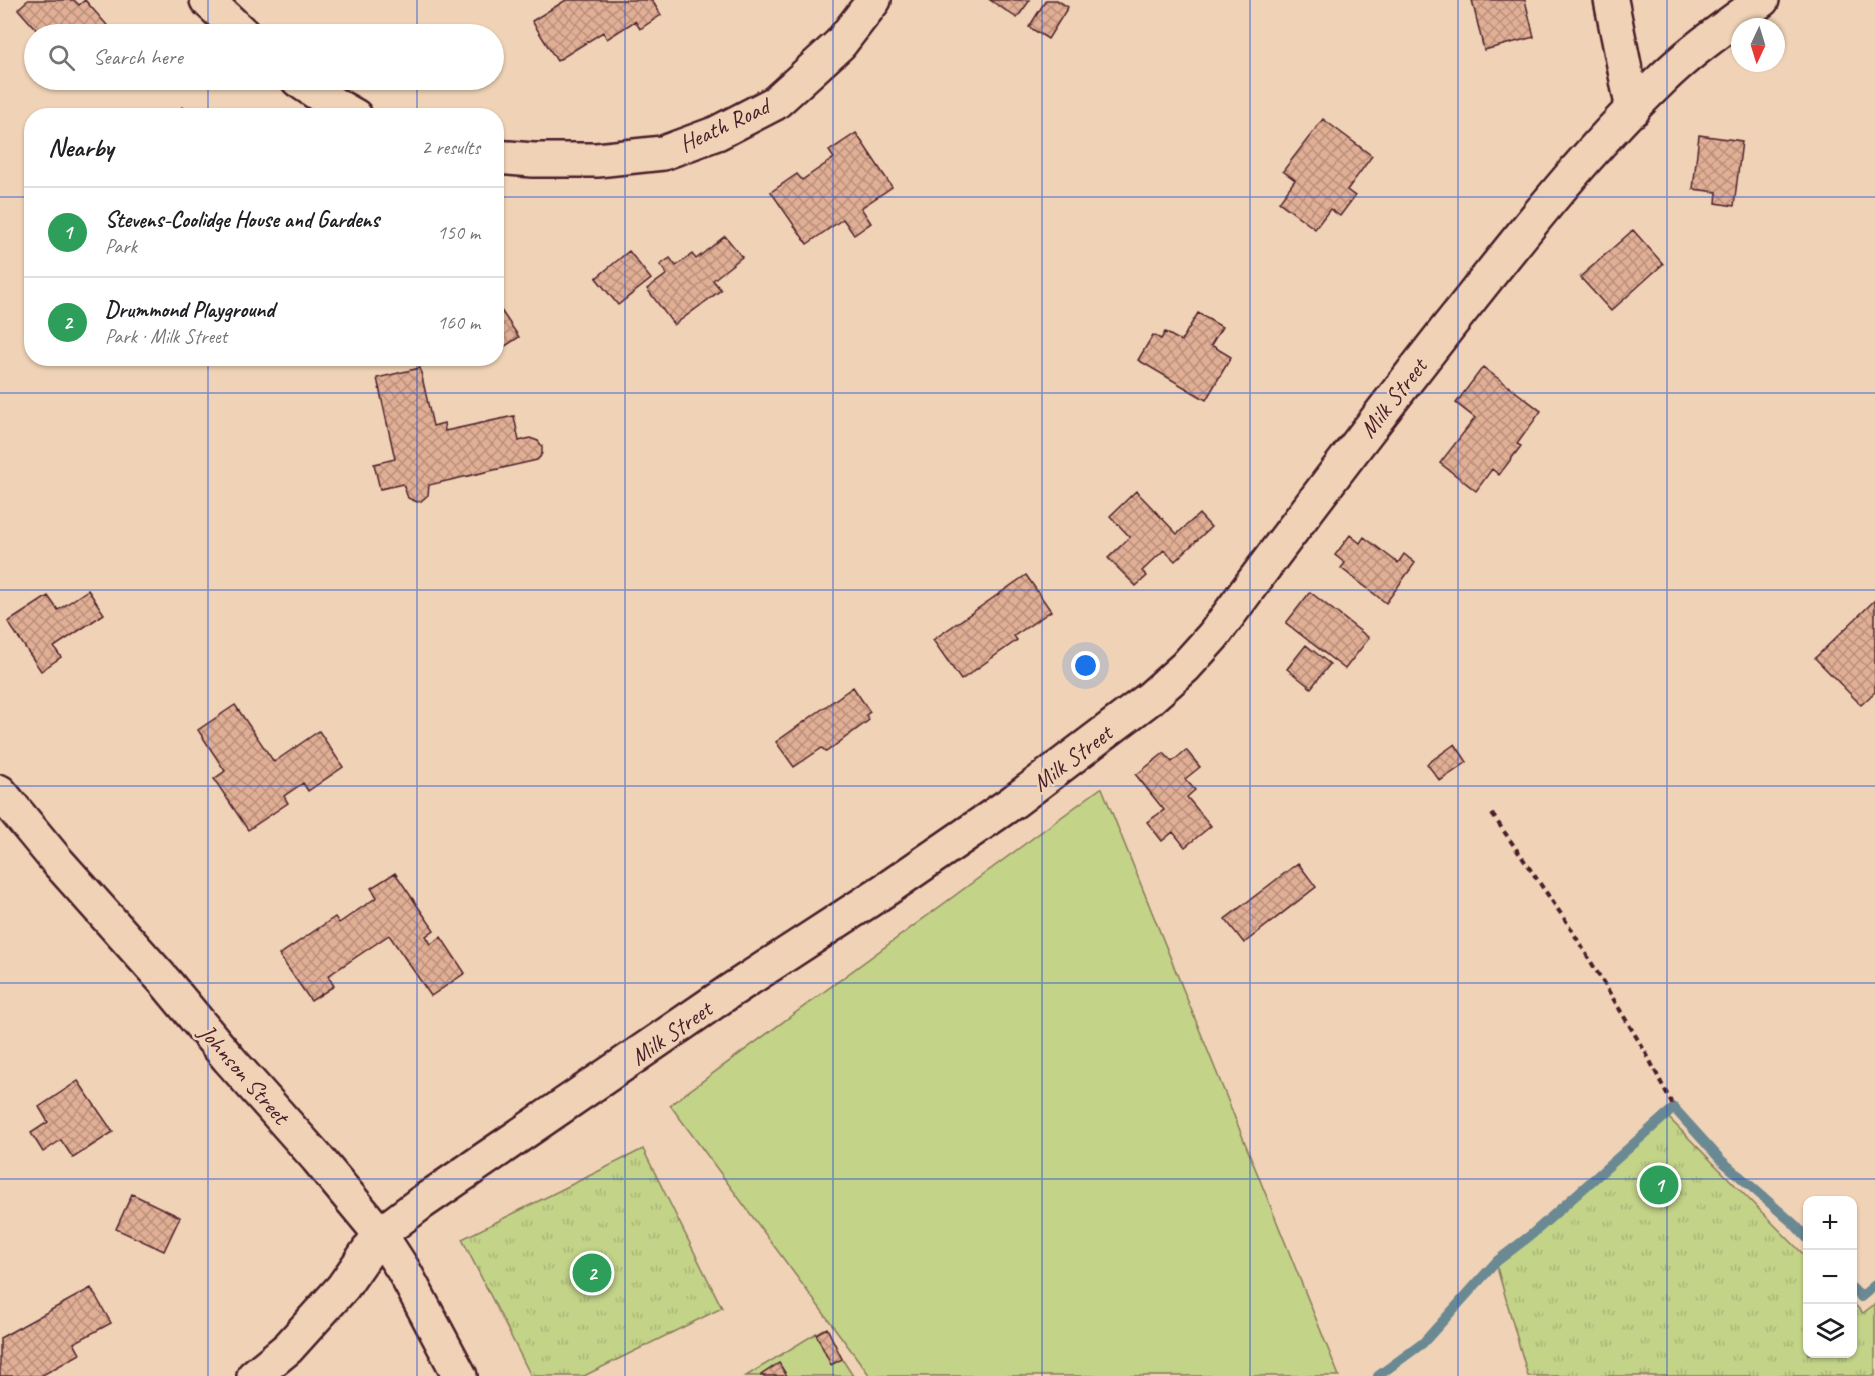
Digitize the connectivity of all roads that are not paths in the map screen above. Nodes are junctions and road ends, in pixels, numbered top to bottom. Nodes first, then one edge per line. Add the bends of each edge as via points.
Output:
1 (207, 0) edge
2 (874, 0) edge
3 (1611, 0) edge
4 (1762, 0) edge
5 (232, 24) edge
6 (313, 90) edge
7 (340, 108) edge
8 (1633, 110) junction
9 (504, 158) edge
10 (0, 792) edge
11 (380, 1234) junction
12 (254, 1376) edge
13 (460, 1376) edge

1 - 5 street
2 - 9 street, Heath Road via 840,44 775,103 717,133 663,153 608,159
3 - 8 street
4 - 8 street, Milk Street via 1694,52
6 - 7 street
8 - 11 street, Milk Street via 1494,270 1390,400 1213,636 1185,667 1103,736 994,816 738,986
10 - 11 street, Johnson Street
11 - 12 street, Milk Street via 343,1287 304,1331
11 - 13 street, Johnson Street

